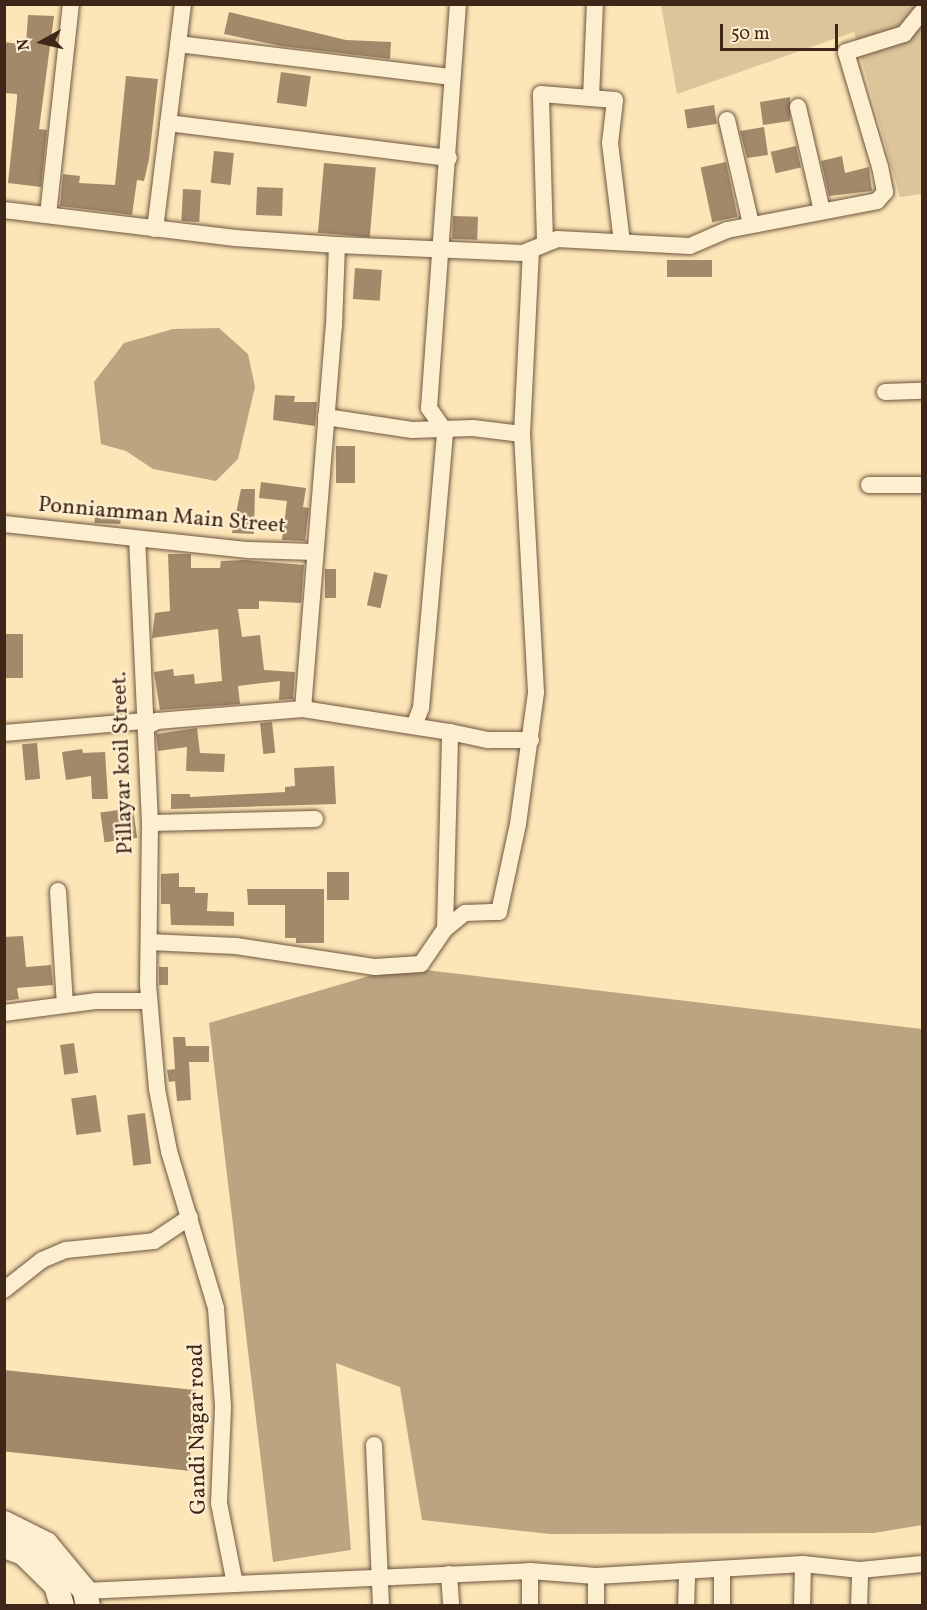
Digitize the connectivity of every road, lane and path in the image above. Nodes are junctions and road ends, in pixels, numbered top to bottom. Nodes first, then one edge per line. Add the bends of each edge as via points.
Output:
1 (71, 4) edge
2 (183, 4) edge
3 (458, 4) edge
4 (595, 4) edge
5 (922, 12) edge
6 (178, 44) junction
7 (452, 77) junction
8 (591, 98) junction
9 (798, 107) dead end
10 (727, 120) dead end
11 (168, 123) junction
12 (449, 158) junction
13 (4, 210) edge
14 (822, 211) junction
15 (48, 216) junction
16 (751, 224) junction
17 (155, 229) junction
18 (622, 243) junction
19 (337, 245) junction
20 (538, 246) junction
21 (440, 249) junction
22 (922, 391) edge
23 (885, 392) dead end
24 (326, 417) junction
25 (445, 431) junction
26 (522, 434) junction
27 (869, 485) dead end
28 (922, 486) edge
29 (4, 524) edge
30 (137, 539) junction
31 (315, 552) junction
32 (303, 710) junction
33 (146, 724) junction
34 (414, 726) junction
35 (450, 732) junction
36 (4, 733) edge
37 (531, 740) junction
38 (315, 819) dead end
39 (150, 823) junction
40 (58, 891) dead end
41 (445, 928) junction
42 (149, 942) junction
43 (148, 993) junction
44 (64, 1004) junction
45 (4, 1013) edge
46 (190, 1217) junction
47 (4, 1290) edge
48 (374, 1445) dead end
49 (4, 1523) edge
50 (4, 1546) edge
51 (803, 1564) junction
52 (922, 1564) edge
53 (530, 1570) junction
54 (722, 1570) junction
55 (860, 1570) junction
56 (687, 1572) junction
57 (449, 1574) junction
58 (596, 1576) junction
59 (381, 1577) junction
60 (235, 1584) junction
61 (86, 1598) edge
62 (62, 1605) edge
63 (381, 1605) edge
64 (451, 1605) edge
65 (530, 1605) edge
66 (596, 1605) edge
67 (686, 1605) edge
68 (722, 1605) edge
69 (802, 1605) edge
70 (859, 1605) edge

1 - 15 street
2 - 6 street
3 - 7 street
4 - 8 street
5 - 14 street via 904,34 846,52 885,192 877,201
6 - 7 street
6 - 11 street
7 - 12 street
8 - 18 street via 615,100 610,143
8 - 20 street via 541,94
9 - 14 street
10 - 16 street
11 - 12 street
11 - 17 street
12 - 21 street
13 - 15 street
14 - 16 street
15 - 17 street
16 - 18 street via 690,246
17 - 19 street
18 - 20 street
19 - 21 street
19 - 24 street
20 - 21 street
20 - 26 street
21 - 25 street via 429,408
22 - 23 street
24 - 25 street
24 - 31 street
25 - 26 street via 473,428
25 - 34 street via 421,708
26 - 37 street via 536,692
27 - 28 street
29 - 30 street, Ponniamman Main Street
30 - 31 street, Ponniamman Main Street
30 - 33 street, Pillayar koil Street.
31 - 32 street
32 - 33 street
32 - 34 street
33 - 36 street
33 - 39 street, Pillayar koil Street.
34 - 35 street
35 - 37 street via 489,740
35 - 41 street
37 - 41 street via 500,912 465,913
38 - 39 street
39 - 42 street, Pillayar koil Street.
40 - 44 street
41 - 42 street via 421,963 375,967 236,946
42 - 43 street, Pillayar koil Street.
43 - 44 street
43 - 46 street, Gandi Nagar road via 156,1089
44 - 45 street
46 - 47 street via 154,1241 66,1250 42,1260
46 - 60 street, Gandi Nagar road via 216,1308 223,1406 219,1503
48 - 59 street
49 - 61 street via 46,1544
50 - 62 street via 23,1553 56,1585
51 - 54 street
51 - 55 street
51 - 69 street
52 - 55 street
53 - 57 street
53 - 58 street
53 - 65 street
54 - 56 street
54 - 68 street
55 - 70 street
56 - 58 street
56 - 67 street
57 - 59 street
57 - 64 street
58 - 66 street
59 - 60 street
59 - 63 street
60 - 61 street

